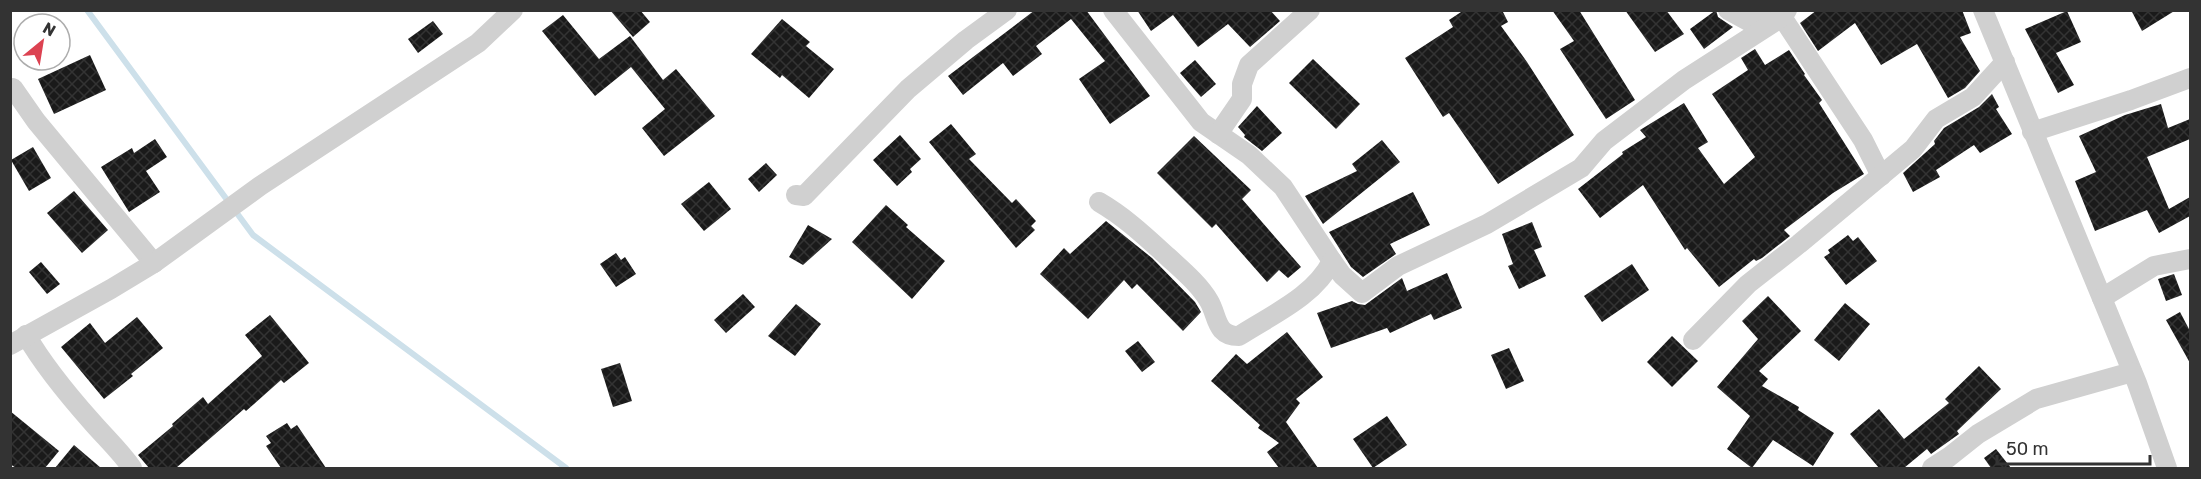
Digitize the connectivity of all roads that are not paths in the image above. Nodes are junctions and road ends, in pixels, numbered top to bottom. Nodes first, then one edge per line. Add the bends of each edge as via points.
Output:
1 (513, 10) edge
2 (1007, 10) edge
3 (1113, 10) edge
4 (1310, 10) edge
5 (1728, 10) edge
6 (1983, 10) edge
7 (1784, 14) edge
8 (2005, 62) junction
9 (2190, 78) edge
10 (13, 88) dead end
11 (2032, 132) junction
12 (1218, 134) junction
13 (1881, 176) junction
14 (796, 195) dead end
15 (1099, 202) dead end
16 (2190, 259) edge
17 (1332, 261) junction
18 (153, 263) junction
19 (2103, 298) junction
20 (18, 340) edge
21 (1694, 340) dead end
22 (2132, 372) junction
23 (132, 468) edge
24 (1932, 468) edge
25 (2167, 468) edge

1 - 18 street via 478,43 260,186
2 - 14 street via 908,89 804,196
3 - 12 street via 1201,122
4 - 12 street via 1249,65 1242,84 1242,99
5 - 7 street via 1750,22
6 - 8 street
7 - 13 street via 1863,140
7 - 17 street via 1684,80 1604,141 1581,168 1487,224 1398,267 1362,293
8 - 11 street
8 - 13 street via 1973,97 1936,119 1913,149
9 - 11 street
10 - 18 street
11 - 19 street
12 - 17 street via 1250,155 1283,187
13 - 21 street via 1748,284
15 - 17 street via 1122,216 1190,278 1209,302 1221,329 1230,336 1239,336 1312,289
16 - 19 street via 2154,266
18 - 20 street
19 - 22 street
20 - 23 street via 36,353
22 - 24 street via 2036,399
22 - 25 street

